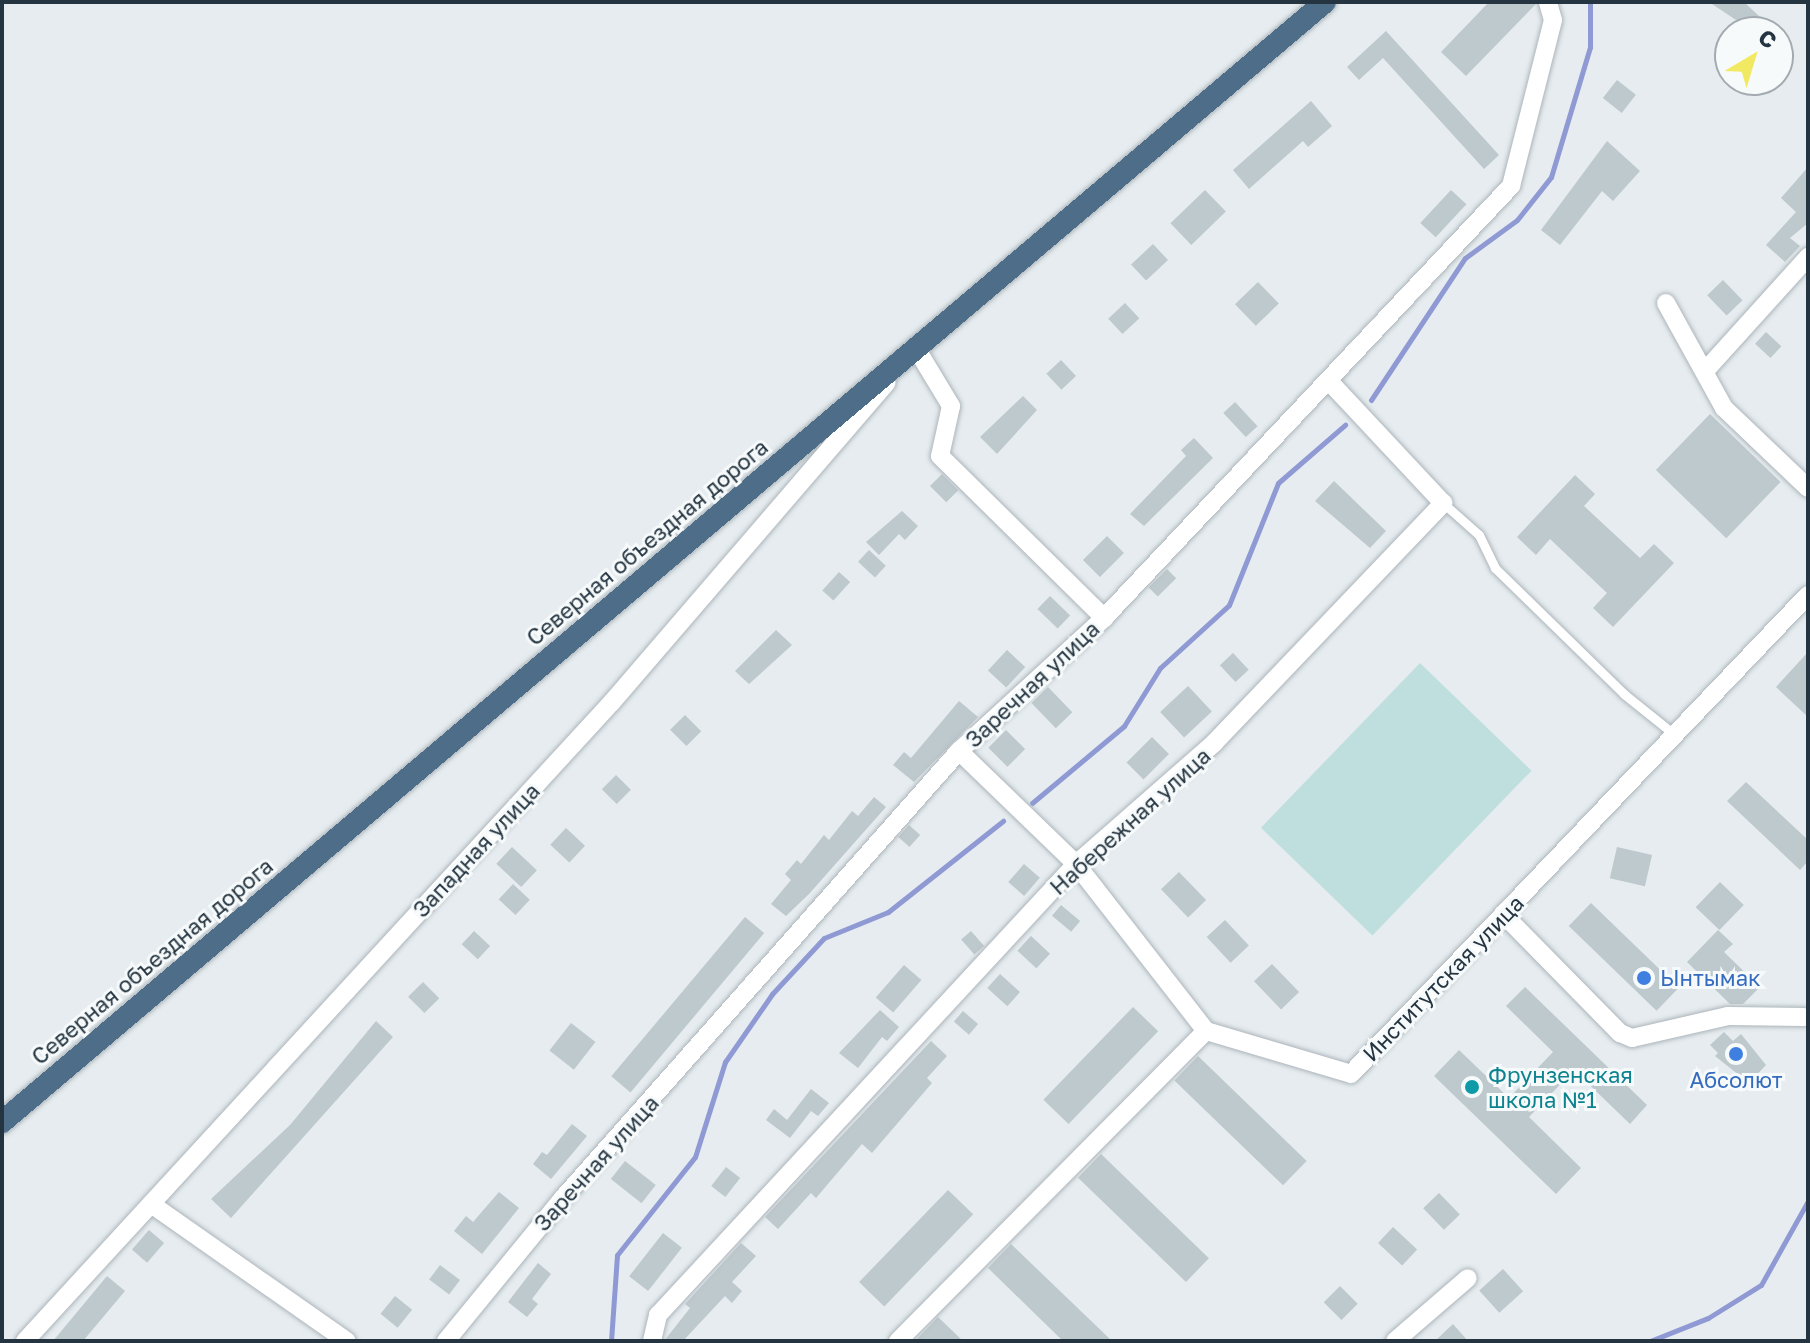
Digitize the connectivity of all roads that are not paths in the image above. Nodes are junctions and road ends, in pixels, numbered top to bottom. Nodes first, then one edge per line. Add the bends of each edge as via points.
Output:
1 (1325, 2) edge
2 (1548, 2) edge
3 (1808, 257) edge
4 (1666, 303) dead end
5 (916, 348) junction
6 (1705, 371) junction
7 (1328, 380) junction
8 (1808, 488) edge
9 (1443, 503) junction
10 (1808, 595) edge
11 (1104, 618) junction
12 (1675, 735) junction
13 (959, 751) junction
14 (1076, 864) junction
15 (1503, 914) junction
16 (1804, 1017) dead end
17 (1206, 1031) junction
18 (2, 1122) edge
19 (151, 1204) junction
20 (1468, 1278) dead end
21 (25, 1341) edge
22 (347, 1341) edge
23 (446, 1341) edge
24 (652, 1341) edge
25 (898, 1341) edge
26 (1395, 1341) edge

1 - 5 highway, Северная объездная дорога
2 - 7 street, Заречная улица via 1553,20 1511,186
3 - 6 street
4 - 6 street
5 - 11 street via 951,406 940,456
5 - 18 highway, Северная объездная дорога
5 - 19 street, Западная улица via 612,702
6 - 8 street via 1724,408
7 - 9 street
7 - 11 street, Заречная улица
9 - 12 lane via 1479,535 1495,568 1624,694
9 - 14 street, Набережная улица via 1214,743
10 - 12 street, Институтская улица
11 - 13 street, Заречная улица
12 - 15 street, Институтская улица
13 - 14 street
13 - 23 street, Заречная улица via 564,1197
14 - 17 street
14 - 24 street, Набережная улица via 658,1315
15 - 16 street via 1620,1033 1632,1038 1728,1016
15 - 17 street, Институтская улица via 1351,1074
17 - 25 street
19 - 21 street, Западная улица
19 - 22 street
20 - 26 street

